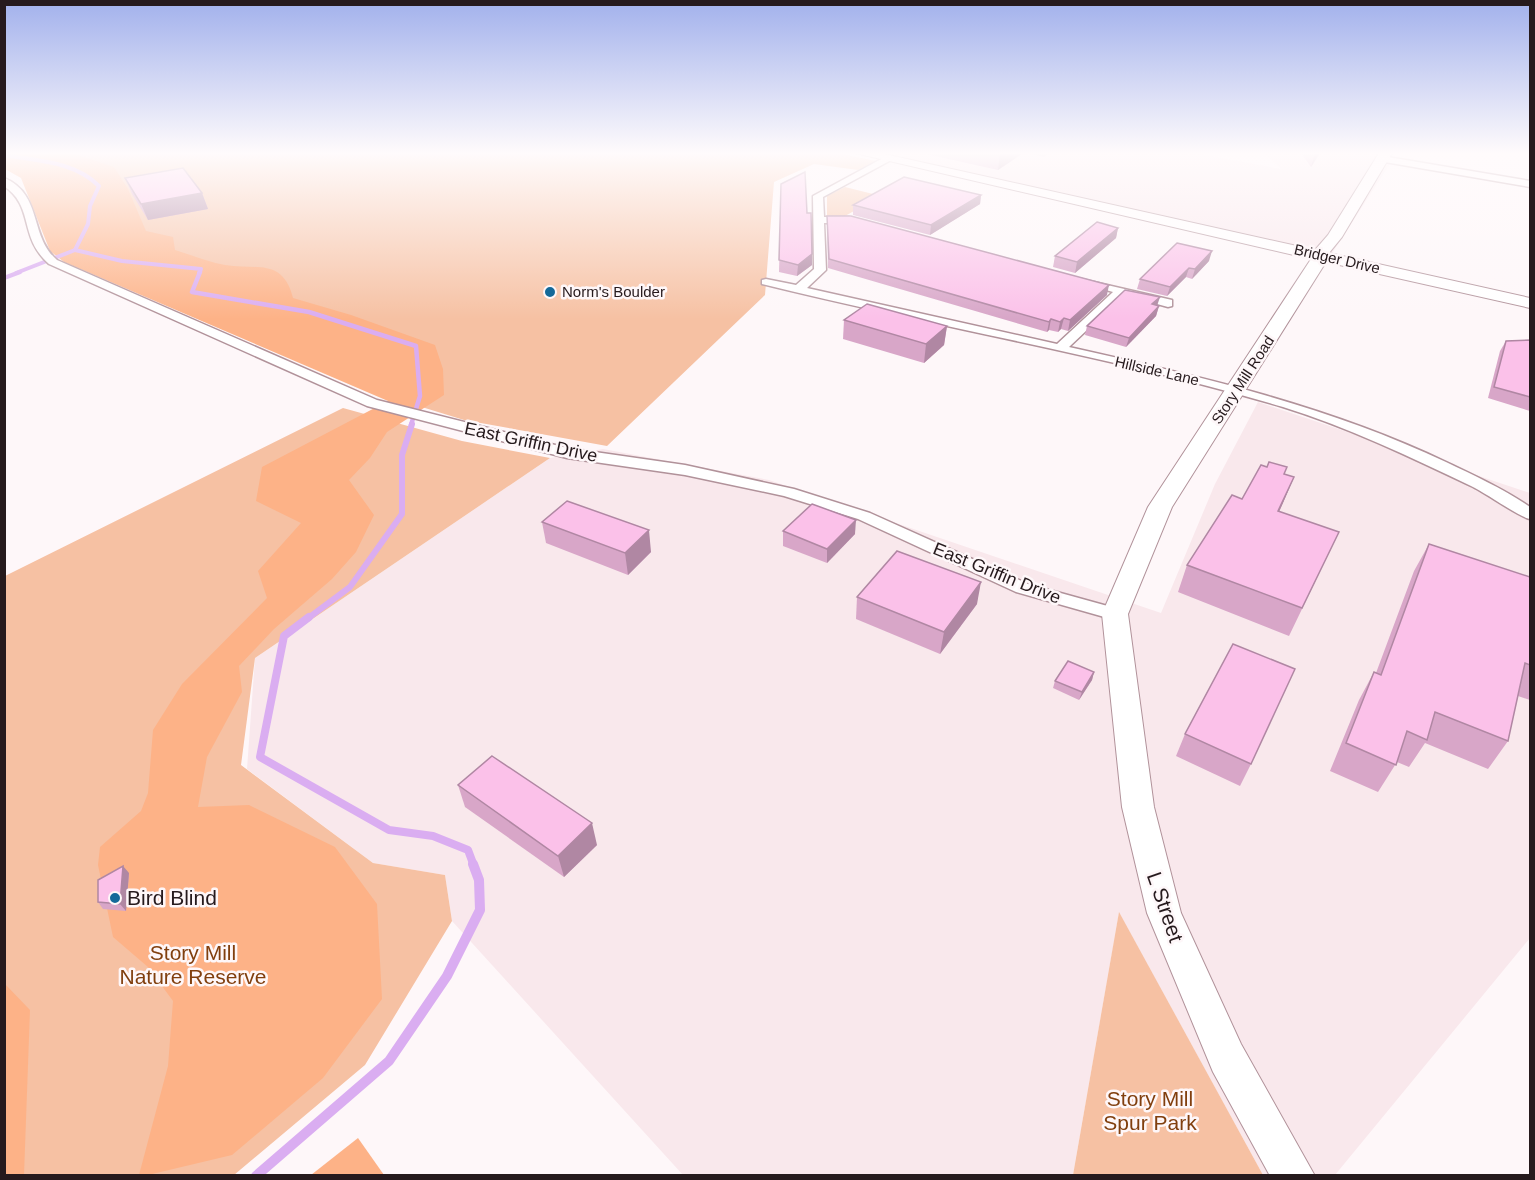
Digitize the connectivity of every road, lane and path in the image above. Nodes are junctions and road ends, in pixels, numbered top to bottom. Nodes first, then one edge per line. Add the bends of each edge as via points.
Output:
1 (29, 208) edge
2 (818, 208) edge
3 (1108, 208) edge
4 (1352, 208) edge
5 (818, 220) junction
6 (862, 223) edge
7 (1319, 255) junction
8 (1078, 279) edge
9 (765, 282) dead end
10 (799, 289) junction
11 (1121, 291) junction
12 (1168, 303) dead end
13 (1530, 303) edge
14 (1060, 348) junction
15 (1238, 390) junction
16 (1530, 514) edge
17 (1115, 614) junction
18 (1294, 1176) edge

1 - 17 street, East Griffin Drive via 38,245 50,259 352,395 430,420 567,453 685,470 788,492 864,516 1022,588
2 - 5 street
3 - 7 street, Bridger Drive
4 - 7 street, Story Mill Road
5 - 6 street
5 - 10 street via 819,270
7 - 13 street, Bridger Drive
7 - 15 street, Story Mill Road via 1318,263
8 - 11 street
9 - 10 street, Hillside Lane
10 - 14 street, Hillside Lane
11 - 12 street
11 - 14 street
14 - 15 street, Hillside Lane
15 - 16 street, Hillside Lane via 1343,423 1400,446 1494,491
15 - 17 street, Story Mill Road via 1160,507
17 - 18 street, L Street via 1138,807 1164,913 1227,1058

